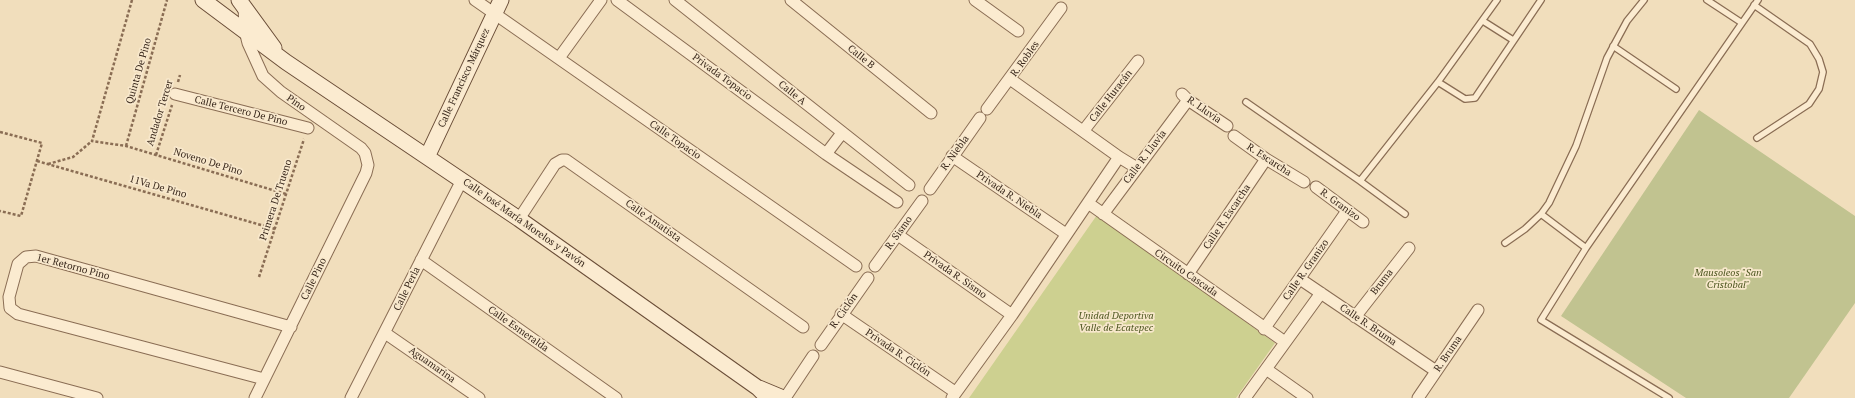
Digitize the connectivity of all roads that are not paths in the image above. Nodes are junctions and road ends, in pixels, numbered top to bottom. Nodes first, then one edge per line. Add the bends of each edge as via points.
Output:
1 (203, 0) edge
2 (475, 0) edge
3 (602, 0) edge
4 (617, 0) edge
5 (675, 0) edge
6 (790, 0) edge
7 (975, 0) edge
8 (1497, 0) edge
9 (1541, 0) edge
10 (1644, 0) edge
11 (1707, 0) edge
12 (243, 2) edge
13 (1756, 3) edge
14 (498, 6) edge
15 (1061, 8) dead end
16 (1483, 21) junction
17 (1742, 23) junction
18 (245, 31) junction
19 (1018, 31) dead end
20 (1513, 40) junction
21 (1614, 46) junction
22 (558, 58) junction
23 (1138, 61) dead end
24 (286, 62) junction
25 (1010, 79) junction
26 (1438, 82) junction
27 (1676, 89) dead end
28 (175, 94) road end
29 (1185, 97) joint
30 (1246, 102) dead end
31 (987, 109) dead end
32 (931, 113) dead end
33 (980, 118) dead end
34 (1227, 126) dead end
35 (308, 128) road end
36 (1084, 130) junction
37 (842, 133) junction
38 (1234, 136) dead end
39 (1756, 138) dead end
40 (826, 154) junction
41 (952, 156) junction
42 (427, 157) junction
43 (1119, 157) junction
44 (367, 159) joint
45 (1266, 159) junction
46 (1137, 168) junction
47 (462, 180) junction
48 (1360, 181) junction
49 (1304, 182) dead end
50 (910, 185) dead end
51 (1316, 187) dead end
52 (930, 188) dead end
53 (922, 201) dead end
54 (897, 202) dead end
55 (1088, 203) junction
56 (1347, 211) junction
57 (1103, 214) junction
58 (1405, 214) dead end
59 (1541, 214) junction
60 (519, 219) junction
61 (1364, 222) dead end
62 (1066, 234) junction
63 (898, 235) junction
64 (1505, 243) dead end
65 (1409, 248) dead end
66 (1586, 248) junction
67 (421, 260) junction
68 (856, 266) dead end
69 (875, 266) dead end
70 (1188, 274) junction
71 (868, 278) dead end
72 (1300, 279) junction
73 (1321, 293) junction
74 (1478, 310) dead end
75 (841, 314) junction
76 (1012, 315) junction
77 (1355, 317) junction
78 (291, 327) junction
79 (803, 327) dead end
80 (1264, 328) junction
81 (385, 333) junction
82 (1285, 342) junction
83 (820, 345) dead end
84 (813, 356) dead end
85 (1266, 369) junction
86 (1436, 371) junction
87 (0, 372) edge
88 (264, 379) junction
89 (763, 393) edge
90 (954, 395) edge
91 (97, 398) edge
92 (255, 398) edge
93 (352, 398) edge
94 (479, 398) edge
95 (616, 398) edge
96 (784, 398) edge
97 (1245, 398) edge
98 (1307, 398) edge
99 (1418, 398) edge
100 (1669, 398) edge

1 - 18 street, Calle José María Morelos y Pavón
2 - 14 street, Calle Topacio
3 - 22 street
4 - 40 street, Privada Topacio
5 - 37 street, Calle A
6 - 32 street, Calle B
7 - 19 street
8 - 16 lane
9 - 20 lane
10 - 21 lane via 1627,21
11 - 17 lane
12 - 18 street, Pino
12 - 24 street, Calle José María Morelos y Pavón
13 - 17 lane
13 - 39 lane via 1810,44 1819,58 1822,72 1819,89 1809,104
14 - 22 street, Calle Topacio
14 - 42 street, Calle Francisco Márquez
15 - 25 street, R. Robles
16 - 20 lane
16 - 26 lane
17 - 66 lane
18 - 24 street, Calle José María Morelos y Pavón
18 - 44 street, Pino via 252,55 263,76 281,92 361,148
20 - 26 lane via 1475,98 1465,99
21 - 27 lane
21 - 59 lane via 1576,146 1549,203
22 - 68 street, Calle Topacio
23 - 36 street, Calle Huracán
24 - 42 street, Calle José María Morelos y Pavón
25 - 31 street, R. Robles
25 - 36 street
26 - 48 lane
28 - 35 street, Calle Tercero De Pino
29 - 34 street, R. Lluvia
29 - 46 street, Calle R. Lluvia
30 - 48 lane
33 - 41 street, R. Niebla
36 - 43 street
37 - 40 street
37 - 50 street, Calle A
38 - 45 street, R. Escarcha
40 - 54 street, Privada Topacio
41 - 52 street, R. Niebla
41 - 62 street, Privada R. Niebla
42 - 47 street, Calle José María Morelos y Pavón
43 - 46 street
43 - 55 street
44 - 78 street, Calle Pino via 366,173
45 - 49 street, R. Escarcha
45 - 70 street, Calle R. Escarcha
46 - 57 street, Calle R. Lluvia
47 - 60 street, Calle José María Morelos y Pavón
47 - 67 street, Calle Perla
48 - 58 lane
51 - 56 street, R. Granizo
53 - 63 street, R. Sismo
55 - 57 street, Circuito Cascada
55 - 62 street
56 - 61 street, R. Granizo
56 - 72 street, Calle R. Granizo
57 - 70 street, Circuito Cascada
59 - 64 lane
59 - 66 lane
60 - 79 street, Calle Amatista via 555,164 566,160
60 - 89 street, Calle José María Morelos y Pavón
62 - 76 street
63 - 69 street, R. Sismo
63 - 76 street, Privada R. Sismo
65 - 77 street, Bruma
66 - 100 lane via 1541,320
67 - 81 street, Calle Perla
67 - 95 street, Calle Esmeralda
70 - 80 street, Circuito Cascada
71 - 75 street, R. Ciclón
72 - 73 street, Calle R. Bruma
72 - 80 street, Calle R. Granizo
73 - 77 street, Calle R. Bruma
73 - 82 street
74 - 86 street, R. Bruma
75 - 83 street, R. Ciclón
75 - 90 street, Privada R. Ciclón
76 - 90 street
77 - 86 street, Calle R. Bruma
78 - 88 street, Calle Pino
78 - 88 street, 1er Retorno Pino via 36,256 26,257 18,264 9,298 10,308 18,314
80 - 82 street, Circuito Cascada
81 - 93 street, Calle Perla
81 - 94 street, Aguamarina
82 - 85 street
84 - 96 street
85 - 97 street
85 - 98 street
86 - 99 street, R. Bruma
87 - 91 street
88 - 92 street, Calle Pino
89 - 96 street, Calle José María Morelos y Pavón

